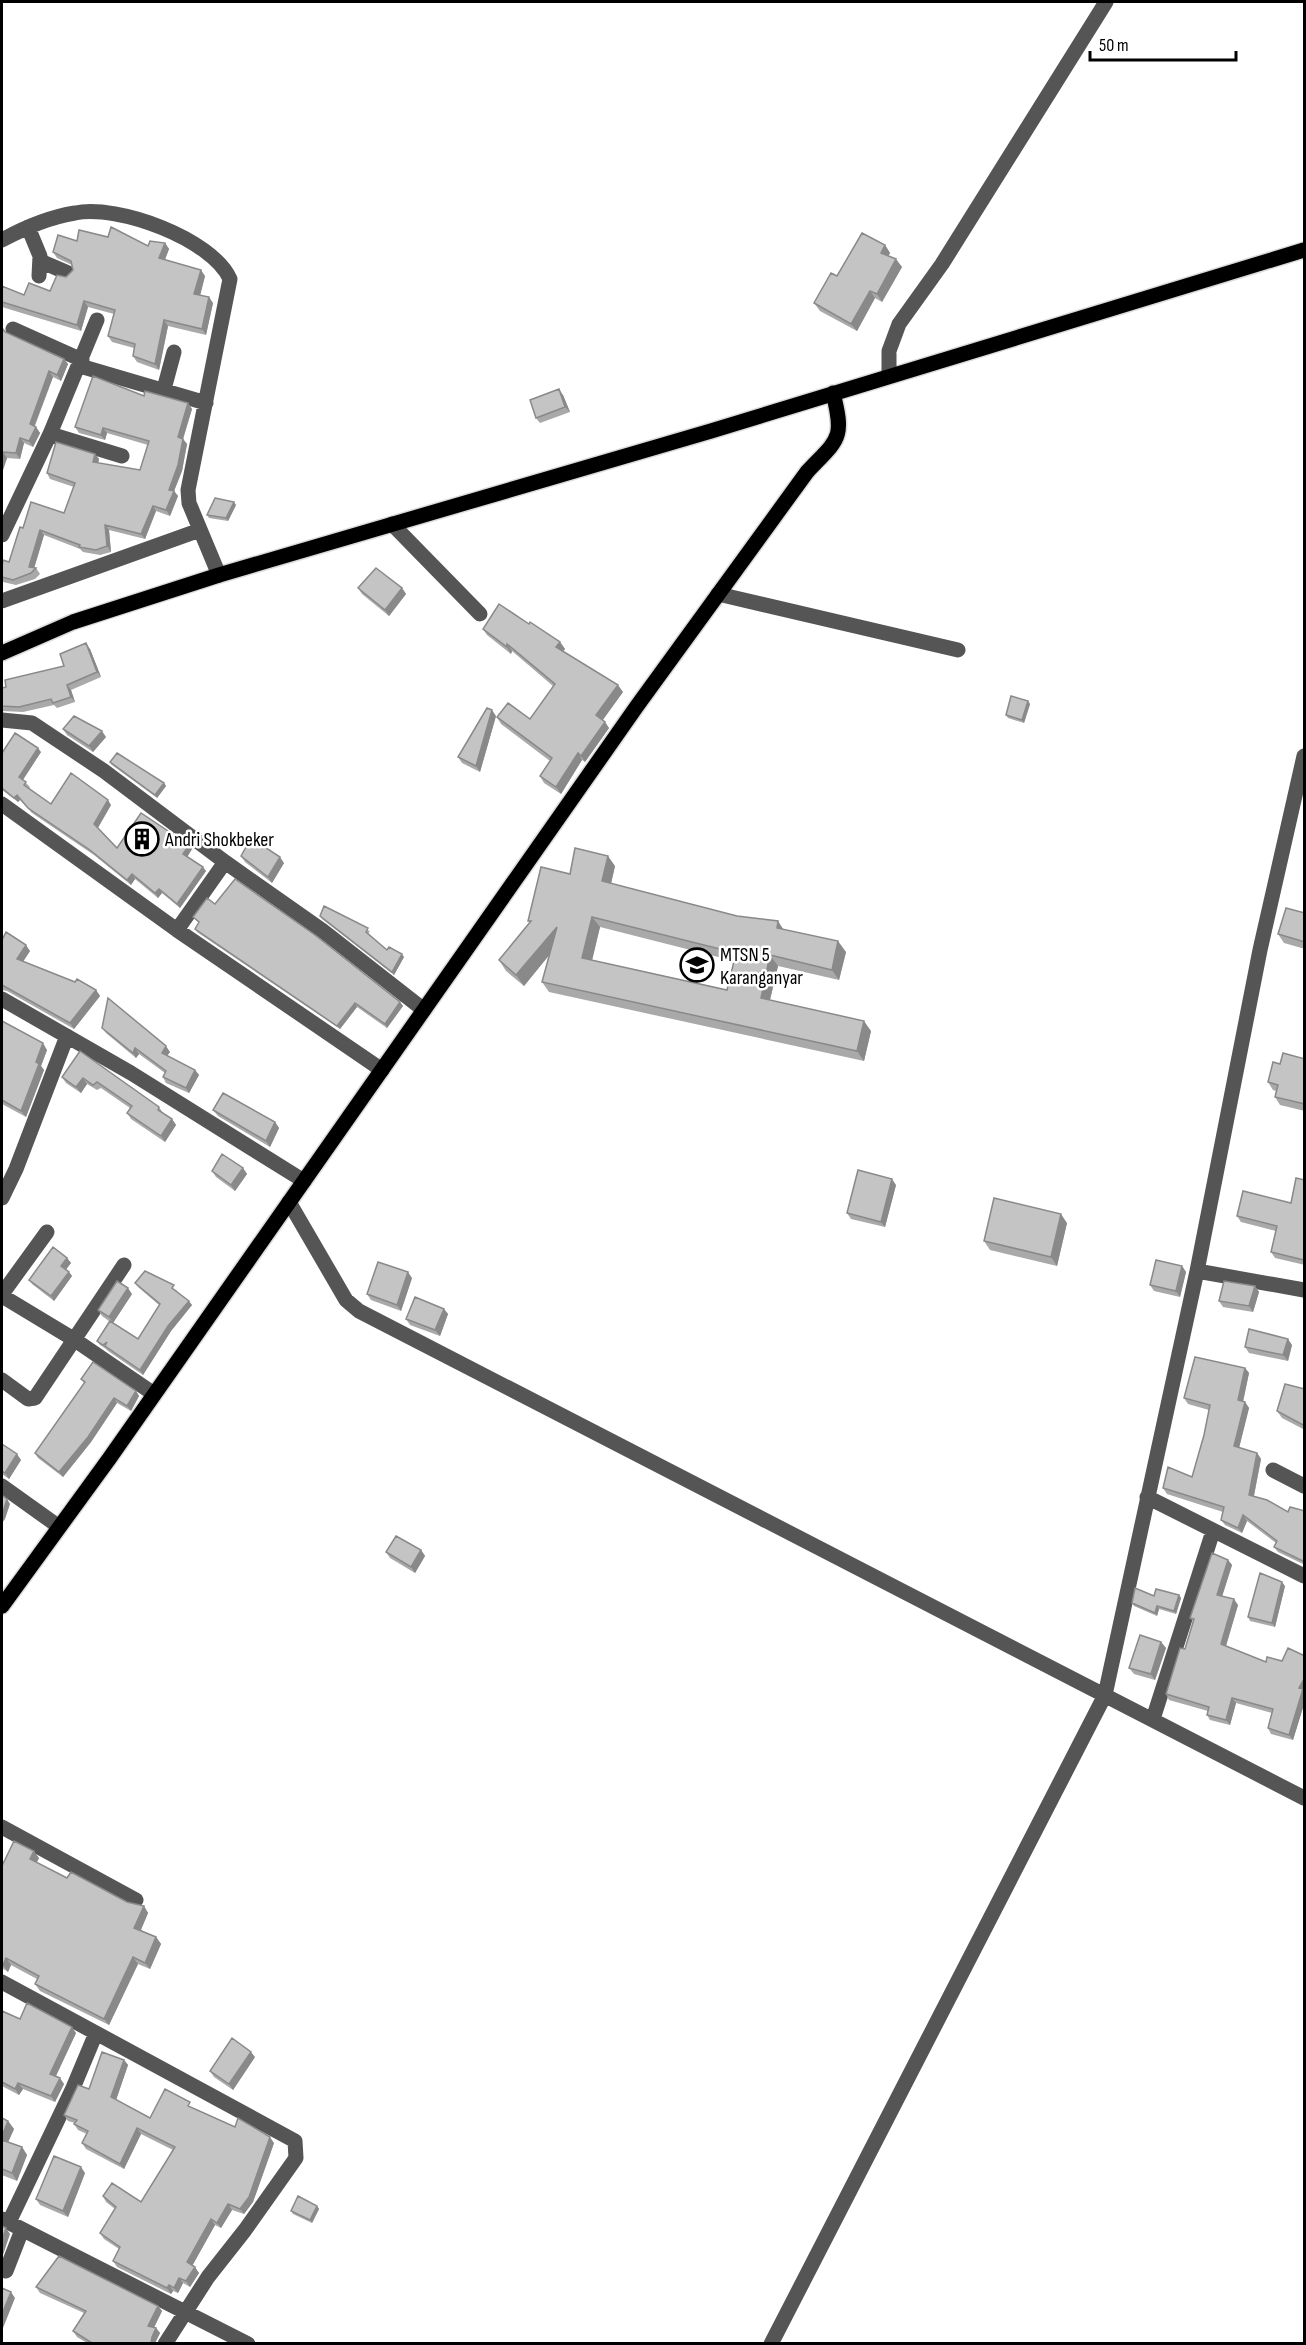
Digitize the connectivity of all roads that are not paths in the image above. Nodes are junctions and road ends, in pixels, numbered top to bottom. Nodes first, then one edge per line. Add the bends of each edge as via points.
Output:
1 (1106, 2) edge
2 (28, 227) junction
3 (2, 240) edge
4 (1305, 249) edge
5 (68, 273) edge
6 (97, 320) dead end
7 (13, 329) dead end
8 (174, 352) dead end
9 (81, 363) junction
10 (889, 376) junction
11 (164, 389) junction
12 (833, 393) junction
13 (206, 403) junction
14 (50, 434) junction
15 (122, 456) dead end
16 (392, 524) junction
17 (200, 530) junction
18 (2, 536) edge
19 (217, 571) junction
20 (718, 594) junction
21 (2, 602) edge
22 (480, 614) dead end
23 (958, 650) dead end
24 (2, 653) edge
25 (2, 720) edge
26 (1305, 756) edge
27 (2, 804) edge
28 (225, 862) junction
29 (177, 930) junction
30 (2, 999) edge
31 (424, 1010) junction
32 (67, 1036) junction
33 (382, 1070) junction
34 (304, 1181) junction
35 (2, 1198) edge
36 (289, 1202) junction
37 (47, 1232) dead end
38 (124, 1265) dead end
39 (1197, 1271) junction
40 (1305, 1290) edge
41 (2, 1295) edge
42 (75, 1340) junction
43 (2, 1380) edge
44 (154, 1394) junction
45 (1273, 1470) dead end
46 (1305, 1485) edge
47 (2, 1486) edge
48 (1147, 1497) junction
49 (58, 1526) junction
50 (1212, 1531) junction
51 (1305, 1576) edge
52 (2, 1606) edge
53 (1105, 1695) junction
54 (1153, 1719) junction
55 (1305, 1798) edge
56 (2, 1827) edge
57 (136, 1900) dead end
58 (2, 1982) edge
59 (96, 2033) junction
60 (11, 2223) edge
61 (6, 2271) dead end
62 (185, 2312) junction
63 (165, 2343) edge
64 (248, 2343) edge
65 (771, 2343) edge

1 - 10 street via 942,264 899,324 889,351
2 - 3 street
2 - 5 street via 40,269
2 - 13 street via 77,212 129,216 216,258 230,279
4 - 10 main road
6 - 9 street
7 - 9 street
8 - 11 street
9 - 11 street
9 - 14 street
10 - 12 main road
11 - 13 street
12 - 16 main road
12 - 20 main road via 840,422 838,435
13 - 17 street via 188,490
14 - 15 street
14 - 18 street
16 - 19 main road
16 - 22 street
17 - 19 street
17 - 21 street
19 - 24 main road via 73,622
20 - 23 street
20 - 31 main road
25 - 28 street via 32,723 104,771
26 - 39 street via 1260,950
27 - 29 street
28 - 29 street
28 - 31 street via 323,931
29 - 33 street
30 - 32 street
31 - 33 main road
32 - 34 street
32 - 35 street
33 - 34 main road
34 - 36 main road
36 - 44 main road
36 - 53 street via 346,1300 359,1311
37 - 41 street
38 - 42 street
39 - 40 street
39 - 48 street
41 - 42 street
42 - 43 street via 34,1400
42 - 44 street
44 - 49 main road
45 - 46 street
47 - 49 street
48 - 50 street
48 - 53 street
49 - 52 main road
50 - 51 street
50 - 54 street
53 - 54 street
53 - 65 street
54 - 55 street
56 - 57 street
58 - 59 street
59 - 60 street
59 - 62 street via 291,2137 297,2147 296,2158
60 - 61 street
60 - 62 street
62 - 63 street
62 - 64 street

